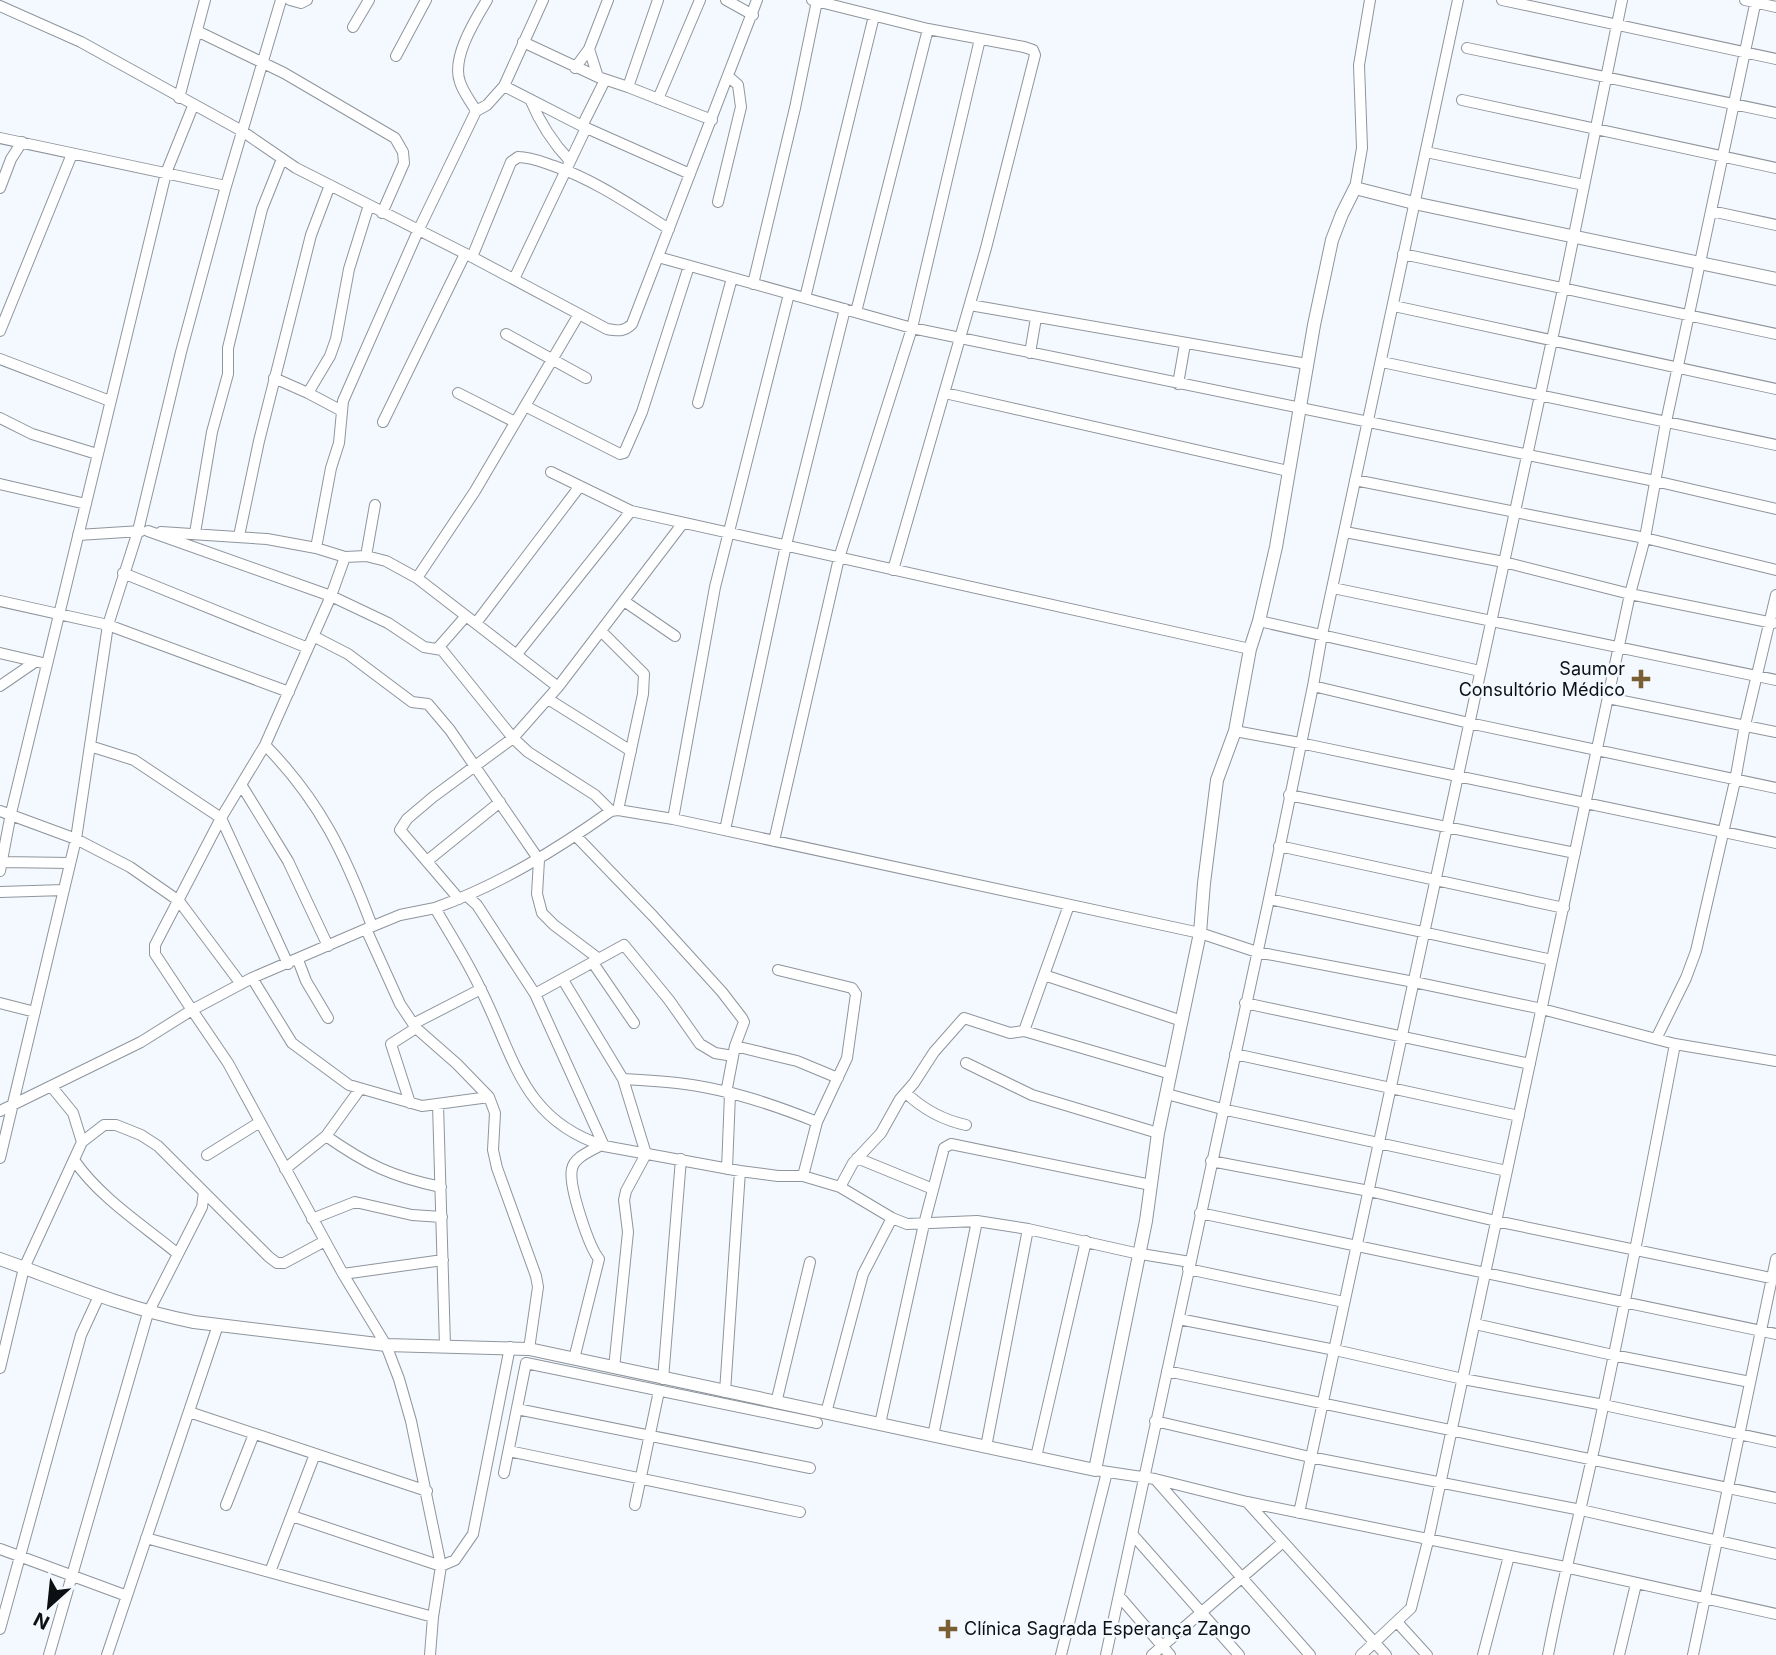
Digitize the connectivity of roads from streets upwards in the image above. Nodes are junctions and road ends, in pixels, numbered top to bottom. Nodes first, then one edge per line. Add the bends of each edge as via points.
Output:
1 (205, 0) edge
2 (281, 0) edge
3 (290, 0) edge
4 (307, 0) edge
5 (369, 0) edge
6 (426, 0) edge
7 (487, 0) edge
8 (542, 0) edge
9 (608, 0) edge
10 (658, 0) edge
11 (700, 0) edge
12 (726, 0) edge
13 (758, 0) edge
14 (815, 0) edge
15 (1370, 0) edge
16 (1458, 0) edge
17 (1503, 0) edge
18 (1622, 0) edge
19 (1753, 1) edge
20 (0, 6) edge
21 (1776, 7) edge
22 (753, 15) junction
23 (874, 16) junction
24 (1617, 24) junction
25 (353, 27) dead end
26 (928, 29) junction
27 (197, 31) junction
28 (980, 38) junction
29 (523, 41) junction
30 (589, 48) junction
31 (1467, 48) dead end
32 (1745, 52) junction
33 (396, 56) dead end
34 (1776, 59) edge
35 (262, 64) junction
36 (575, 68) junction
37 (729, 77) junction
38 (1606, 77) junction
39 (602, 79) junction
40 (504, 86) junction
41 (628, 87) junction
42 (179, 98) junction
43 (530, 99) junction
44 (658, 99) junction
45 (1462, 100) dead end
46 (1734, 104) junction
47 (193, 106) junction
48 (476, 111) junction
49 (1776, 113) edge
50 (712, 120) junction
51 (584, 127) junction
52 (1595, 128) junction
53 (242, 131) junction
54 (0, 138) edge
55 (22, 142) junction
56 (1426, 152) junction
57 (72, 154) junction
58 (1723, 156) junction
59 (282, 159) junction
60 (568, 165) junction
61 (1776, 168) edge
62 (166, 173) junction
63 (691, 174) junction
64 (330, 185) junction
65 (1584, 185) junction
66 (226, 186) junction
67 (0, 188) edge
68 (1355, 188) junction
69 (718, 202) dead end
70 (1414, 203) junction
71 (369, 205) junction
72 (1711, 211) junction
73 (382, 212) junction
74 (1776, 225) edge
75 (669, 229) junction
76 (418, 231) junction
77 (1573, 236) junction
78 (1403, 254) junction
79 (469, 255) junction
80 (658, 257) junction
81 (1700, 264) junction
82 (689, 266) junction
83 (732, 278) junction
84 (514, 279) junction
85 (1776, 279) edge
86 (753, 284) junction
87 (1563, 289) junction
88 (789, 294) junction
89 (805, 298) junction
90 (970, 305) junction
91 (1394, 306) junction
92 (851, 311) junction
93 (579, 314) junction
94 (1688, 316) junction
95 (1036, 318) junction
96 (912, 328) junction
97 (0, 331) edge
98 (506, 334) dead end
99 (1776, 334) edge
100 (961, 339) junction
101 (1551, 339) junction
102 (1185, 344) junction
103 (1030, 353) junction
104 (0, 359) edge
105 (552, 359) junction
106 (1382, 362) junction
107 (1307, 364) junction
108 (1678, 368) junction
109 (274, 378) junction
110 (586, 378) dead end
111 (1178, 384) junction
112 (1776, 389) edge
113 (309, 393) junction
114 (458, 393) dead end
115 (945, 393) junction
116 (1540, 395) junction
117 (110, 401) junction
118 (698, 403) dead end
119 (525, 405) junction
120 (1300, 409) junction
121 (342, 411) junction
122 (0, 418) edge
123 (383, 422) dead end
124 (515, 422) junction
125 (1667, 422) junction
126 (1368, 423) junction
127 (1776, 446) edge
128 (97, 454) junction
129 (1526, 456) junction
130 (1288, 471) junction
131 (551, 472) dead end
132 (1355, 480) junction
133 (1655, 481) junction
134 (0, 484) edge
135 (580, 486) junction
136 (86, 504) junction
137 (375, 505) dead end
138 (1776, 509) edge
139 (631, 511) junction
140 (1514, 511) junction
141 (683, 523) junction
142 (143, 531) junction
143 (730, 532) junction
144 (195, 533) junction
145 (1345, 533) junction
146 (78, 535) junction
147 (239, 536) junction
148 (1645, 538) junction
149 (786, 545) junction
150 (316, 548) junction
151 (366, 556) junction
152 (345, 557) junction
153 (839, 558) junction
154 (1504, 562) junction
155 (893, 570) junction
156 (1776, 570) edge
157 (123, 573) junction
158 (417, 578) junction
159 (1333, 588) junction
160 (1630, 594) junction
161 (1776, 595) edge
162 (331, 596) junction
163 (0, 601) edge
164 (624, 601) junction
165 (59, 615) junction
166 (471, 620) junction
167 (1259, 621) junction
168 (1491, 621) junction
169 (1773, 623) edge
170 (108, 625) junction
171 (601, 631) junction
172 (1322, 635) junction
173 (313, 636) junction
174 (675, 636) dead end
175 (308, 648) junction
176 (438, 648) junction
177 (1619, 648) junction
178 (1250, 649) junction
179 (0, 653) edge
180 (517, 653) junction
181 (35, 662) junction
182 (47, 664) junction
183 (1480, 671) junction
184 (1757, 676) junction
185 (1776, 680) edge
186 (0, 686) edge
187 (1313, 686) junction
188 (558, 687) junction
189 (289, 692) junction
190 (1608, 698) junction
191 (548, 699) junction
192 (1469, 723) junction
193 (1745, 725) junction
194 (1235, 731) junction
195 (1776, 732) edge
196 (513, 738) junction
197 (1300, 743) junction
198 (90, 746) junction
199 (265, 746) junction
200 (631, 751) junction
201 (1597, 751) junction
202 (475, 765) junction
203 (1458, 776) junction
204 (1735, 781) junction
205 (242, 786) junction
206 (1776, 788) edge
207 (1289, 795) junction
208 (500, 802) junction
209 (1586, 803) junction
210 (615, 811) junction
211 (5, 812) edge
212 (221, 818) junction
213 (673, 819) junction
214 (1447, 827) junction
215 (725, 830) junction
216 (1723, 831) junction
217 (576, 836) junction
218 (76, 839) junction
219 (774, 841) junction
220 (1776, 843) edge
221 (1279, 846) junction
222 (1575, 853) junction
223 (539, 860) junction
224 (427, 861) junction
225 (70, 863) junction
226 (1, 866) edge
227 (1435, 880) junction
228 (64, 890) junction
229 (0, 892) edge
230 (463, 898) junction
231 (1269, 899) junction
232 (179, 901) junction
233 (1069, 905) junction
234 (435, 908) junction
235 (1564, 908) junction
236 (369, 928) junction
237 (1425, 932) junction
238 (1200, 933) junction
239 (328, 946) junction
240 (1257, 952) junction
241 (1552, 960) junction
242 (596, 961) junction
243 (293, 962) junction
244 (778, 970) dead end
245 (1044, 975) junction
246 (253, 978) junction
247 (563, 980) junction
248 (1414, 982) junction
249 (241, 984) junction
250 (481, 989) junction
251 (535, 994) junction
252 (0, 1003) edge
253 (1245, 1003) junction
254 (1542, 1009) junction
255 (192, 1010) junction
256 (35, 1012) junction
257 (328, 1018) dead end
258 (1182, 1021) junction
259 (634, 1023) dead end
260 (415, 1026) junction
261 (1024, 1031) junction
262 (1402, 1036) junction
263 (1656, 1039) junction
264 (1675, 1044) junction
265 (734, 1051) junction
266 (1235, 1054) junction
267 (1776, 1061) edge
268 (967, 1063) dead end
269 (1530, 1064) junction
270 (1171, 1074) junction
271 (838, 1078) junction
272 (623, 1079) junction
273 (51, 1086) junction
274 (1390, 1087) junction
275 (360, 1089) junction
276 (728, 1093) junction
277 (906, 1093) junction
278 (1167, 1094) junction
279 (489, 1097) junction
280 (410, 1102) junction
281 (438, 1104) junction
282 (13, 1105) junction
283 (1222, 1110) junction
284 (0, 1111) edge
285 (1519, 1116) junction
286 (260, 1122) junction
287 (817, 1122) junction
288 (966, 1125) dead end
289 (1158, 1133) junction
290 (326, 1136) junction
291 (82, 1142) junction
292 (1379, 1142) junction
293 (602, 1146) junction
294 (646, 1154) junction
295 (207, 1155) dead end
296 (0, 1158) edge
297 (857, 1158) junction
298 (681, 1159) junction
299 (74, 1160) junction
300 (1211, 1161) junction
301 (727, 1168) junction
302 (285, 1169) junction
303 (740, 1171) junction
304 (1507, 1171) junction
305 (803, 1177) junction
306 (1151, 1185) junction
307 (441, 1186) junction
308 (839, 1187) junction
309 (933, 1189) junction
310 (1369, 1191) junction
311 (204, 1192) junction
312 (1200, 1213) junction
313 (442, 1217) junction
314 (312, 1219) junction
315 (892, 1219) junction
316 (977, 1221) junction
317 (1496, 1221) junction
318 (924, 1224) junction
319 (1028, 1229) junction
320 (325, 1241) junction
321 (1086, 1241) junction
322 (1356, 1246) junction
323 (1636, 1250) junction
324 (178, 1254) junction
325 (1140, 1254) junction
326 (0, 1259) edge
327 (1776, 1259) edge
328 (443, 1260) junction
329 (810, 1262) dead end
330 (1189, 1266) junction
331 (24, 1268) junction
332 (343, 1274) junction
333 (1485, 1274) junction
334 (1774, 1279) edge
335 (99, 1296) junction
336 (1625, 1301) junction
337 (1344, 1302) junction
338 (148, 1313) junction
339 (1179, 1319) junction
340 (1475, 1324) junction
341 (218, 1325) junction
342 (1761, 1331) junction
343 (1776, 1335) edge
344 (386, 1345) junction
345 (445, 1346) junction
346 (510, 1348) junction
347 (529, 1349) junction
348 (1335, 1350) junction
349 (1613, 1355) junction
350 (574, 1359) junction
351 (0, 1368) edge
352 (614, 1368) junction
353 (1167, 1371) junction
354 (1463, 1380) junction
355 (1750, 1382) junction
356 (661, 1385) junction
357 (725, 1392) junction
358 (776, 1403) junction
359 (1322, 1403) junction
360 (1604, 1405) junction
361 (517, 1409) junction
362 (189, 1412) junction
363 (822, 1418) junction
364 (1155, 1421) junction
365 (880, 1424) junction
366 (1452, 1432) junction
367 (254, 1434) junction
368 (1739, 1434) junction
369 (650, 1436) junction
370 (933, 1436) junction
371 (1776, 1442) edge
372 (986, 1447) junction
373 (509, 1451) junction
374 (315, 1454) junction
375 (1035, 1457) junction
376 (1310, 1457) junction
377 (1592, 1460) junction
378 (810, 1468) dead end
379 (1101, 1471) junction
380 (504, 1473) dead end
381 (641, 1479) junction
382 (1150, 1479) junction
383 (1440, 1483) junction
384 (1727, 1488) junction
385 (427, 1491) junction
386 (1776, 1498) edge
387 (1247, 1502) junction
388 (226, 1505) dead end
389 (635, 1505) dead end
390 (1581, 1510) junction
391 (800, 1512) dead end
392 (1299, 1513) junction
393 (292, 1517) junction
394 (1133, 1535) junction
395 (146, 1538) junction
396 (1429, 1541) junction
397 (1283, 1542) junction
398 (1716, 1542) junction
399 (0, 1549) edge
400 (1776, 1554) edge
401 (1509, 1556) junction
402 (21, 1557) junction
403 (441, 1566) junction
404 (1565, 1567) junction
405 (270, 1573) junction
406 (72, 1576) junction
407 (1242, 1578) junction
408 (1636, 1584) junction
409 (127, 1596) junction
410 (1119, 1596) junction
411 (1704, 1597) junction
412 (1202, 1612) junction
413 (1776, 1614) edge
414 (433, 1617) junction
415 (1397, 1622) junction
416 (0, 1629) edge
417 (1376, 1642) junction
418 (1166, 1651) edge
419 (49, 1655) edge
420 (107, 1655) edge
421 (432, 1655) edge
422 (1061, 1655) edge
423 (1106, 1655) edge
424 (1152, 1655) edge
425 (1239, 1655) edge
426 (1310, 1655) edge
427 (1361, 1655) edge
428 (1386, 1655) edge
429 (1427, 1655) edge
430 (1483, 1655) edge
431 (1548, 1655) edge
432 (1619, 1655) edge
433 (1693, 1655) edge

1 - 27 street
2 - 35 street
3 - 4 street
5 - 25 street
6 - 33 street
7 - 48 street via 467,34 459,64 460,83
8 - 29 street
9 - 30 street
10 - 41 street
11 - 44 street
12 - 22 street
13 - 22 street
14 - 23 street
14 - 86 street
15 - 68 street via 1360,65 1362,148
16 - 56 street
17 - 24 street
18 - 24 street
19 - 21 street
19 - 32 street
20 - 42 street via 81,42
22 - 37 street
23 - 26 street
23 - 89 street
24 - 32 street
24 - 38 street
26 - 28 street
26 - 92 street
27 - 35 street
27 - 42 street
28 - 90 street via 1033,50 1035,55
28 - 96 street
29 - 36 street
29 - 40 street
30 - 36 street
30 - 39 street
31 - 38 street
32 - 34 street
32 - 46 street
35 - 53 street
35 - 73 street via 395,138 404,163
36 - 39 street
37 - 50 street
37 - 69 street via 738,85 741,107
38 - 46 street
38 - 52 street
39 - 41 street
39 - 51 street
40 - 43 street
40 - 48 street
41 - 44 street
42 - 47 street
43 - 51 street
43 - 60 street
44 - 50 street
45 - 52 street
46 - 49 street
46 - 58 street
47 - 53 street
47 - 62 street
48 - 76 street
50 - 63 street
51 - 60 street
51 - 63 street
52 - 58 street
52 - 65 street
53 - 59 street
53 - 66 street
54 - 55 street
55 - 57 street
55 - 67 street
56 - 65 street
56 - 70 street
57 - 62 street
57 - 97 street
58 - 61 street
58 - 72 street
59 - 64 street
59 - 144 street via 262,209 228,348 228,374 212,432
60 - 75 street
60 - 79 street via 531,157 511,162
60 - 84 street
62 - 66 street
62 - 117 street
63 - 75 street
64 - 71 street
64 - 109 street via 312,230
65 - 77 street
66 - 142 street via 181,352
68 - 70 street
68 - 107 street via 1332,240
70 - 77 street
70 - 78 street
71 - 73 street
71 - 113 street via 349,269 336,339
72 - 74 street
72 - 81 street
73 - 76 street
75 - 80 street
76 - 79 street
76 - 121 street
77 - 81 street
77 - 87 street
78 - 87 street
78 - 91 street
79 - 84 street
79 - 123 street
80 - 82 street
80 - 93 street via 632,324 625,330 607,329
81 - 85 street
81 - 94 street
82 - 83 street
82 - 119 street via 642,412 624,453
83 - 86 street
83 - 118 street
84 - 93 street
86 - 88 street
87 - 94 street
87 - 101 street
88 - 89 street
88 - 143 street
89 - 92 street
90 - 95 street
90 - 100 street
91 - 101 street
91 - 106 street
92 - 96 street
92 - 149 street
93 - 105 street
94 - 99 street
94 - 108 street
95 - 102 street
95 - 103 street
96 - 100 street
96 - 153 street
98 - 105 street
100 - 103 street
100 - 115 street
101 - 108 street
101 - 116 street
102 - 107 street
102 - 111 street
103 - 111 street
104 - 117 street
105 - 110 street
105 - 119 street
106 - 116 street
106 - 126 street
107 - 120 street
108 - 112 street
108 - 125 street
109 - 113 street
109 - 147 street
111 - 120 street
113 - 121 street
114 - 124 street
115 - 130 street
115 - 155 street
116 - 125 street
116 - 129 street
117 - 128 street
119 - 124 street
120 - 126 street
120 - 130 street
121 - 150 street
122 - 128 street via 32,434
124 - 158 street
125 - 127 street
125 - 133 street
126 - 129 street
126 - 132 street
128 - 136 street
129 - 133 street
129 - 140 street
130 - 167 street
131 - 135 street
132 - 140 street
132 - 145 street
133 - 138 street
133 - 148 street
134 - 136 street
135 - 139 street
135 - 166 street
136 - 146 street
137 - 151 street
139 - 141 street
139 - 180 street
140 - 148 street
140 - 154 street
141 - 143 street
141 - 164 street
142 - 144 street
142 - 146 street
142 - 157 street
142 - 162 street
143 - 149 street
143 - 213 street via 715,587
144 - 147 street
145 - 154 street
145 - 159 street
146 - 165 street
147 - 150 street
148 - 156 street
148 - 160 street
149 - 153 street
149 - 215 street
150 - 152 street
151 - 152 street
151 - 158 street
152 - 162 street
153 - 155 street
153 - 219 street
154 - 160 street
154 - 168 street
155 - 178 street
157 - 170 street
157 - 175 street
158 - 166 street
159 - 168 street
159 - 172 street
160 - 169 street
160 - 177 street
161 - 169 street
162 - 173 street
162 - 176 street via 424,647
163 - 165 street
164 - 171 street
164 - 174 street
165 - 170 street
165 - 182 street
166 - 176 street
166 - 180 street
167 - 172 street
167 - 178 street
168 - 177 street
168 - 183 street
169 - 184 street
170 - 189 street
170 - 198 street
171 - 188 street
171 - 200 street via 644,674
172 - 183 street
172 - 187 street
173 - 175 street
173 - 202 street via 348,654 412,702 428,704
175 - 189 street
176 - 196 street
177 - 184 street
177 - 190 street
178 - 194 street
179 - 181 street
180 - 188 street
181 - 182 street
181 - 186 street
182 - 211 street
183 - 192 street
184 - 185 street
184 - 193 street
187 - 192 street
187 - 197 street
188 - 191 street
189 - 199 street
190 - 193 street
190 - 201 street
191 - 196 street
191 - 200 street
192 - 201 street
192 - 203 street
193 - 195 street
193 - 204 street
194 - 197 street
194 - 238 street via 1217,780
196 - 202 street
196 - 210 street
197 - 203 street
197 - 207 street
198 - 212 street via 134,760
198 - 218 street
199 - 205 street
199 - 236 street via 326,820 351,871
200 - 210 street
201 - 204 street
201 - 209 street
202 - 208 street
202 - 224 street via 407,819 400,830
203 - 209 street
203 - 214 street
204 - 206 street
204 - 216 street
205 - 212 street
205 - 239 street via 288,861
207 - 214 street
207 - 221 street
208 - 223 street
208 - 224 street
209 - 216 street
209 - 222 street
210 - 213 street
210 - 217 street
211 - 218 street
211 - 226 street
212 - 232 street
212 - 243 street
213 - 215 street
214 - 222 street
214 - 227 street
215 - 219 street
216 - 220 street
216 - 263 street via 1696,951
217 - 223 street
217 - 265 street via 737,1010 744,1022
218 - 225 street
218 - 232 street via 130,867
219 - 233 street
221 - 227 street
221 - 231 street
222 - 235 street
223 - 230 street
223 - 242 street via 537,894 542,913
224 - 230 street
225 - 226 street
225 - 228 street
227 - 235 street
227 - 237 street
228 - 229 street
228 - 256 street
230 - 234 street
230 - 251 street via 477,905
231 - 237 street
231 - 240 street
232 - 249 street
232 - 255 street via 158,938 155,954
233 - 238 street
233 - 245 street
234 - 236 street
234 - 250 street
235 - 241 street
236 - 239 street
236 - 260 street via 400,1004
237 - 241 street
237 - 248 street
238 - 240 street
238 - 258 street
239 - 243 street
240 - 248 street
240 - 253 street
241 - 254 street
242 - 247 street
242 - 259 street
242 - 265 street via 624,945 700,1044 715,1053
243 - 246 street
243 - 257 street
244 - 271 street via 855,990 847,1058
245 - 258 street
245 - 261 street
246 - 249 street
246 - 275 street via 292,1043 340,1080
247 - 251 street
247 - 272 street
248 - 254 street
248 - 262 street
249 - 255 street
250 - 260 street
250 - 293 street via 503,1044 546,1114 584,1140
251 - 293 street
252 - 256 street
253 - 262 street
253 - 266 street
254 - 263 street
254 - 269 street
255 - 273 street via 141,1042
255 - 286 street
256 - 282 street
258 - 270 street
260 - 279 street
260 - 280 street via 391,1044
261 - 270 street
261 - 277 street via 1010,1033 964,1018
262 - 269 street
262 - 274 street
263 - 264 street
264 - 267 street
264 - 323 street
265 - 271 street via 797,1061
265 - 276 street
266 - 274 street
266 - 283 street
268 - 289 street via 1047,1101
269 - 285 street
270 - 278 street
271 - 287 street
272 - 276 street
272 - 294 street
273 - 282 street
273 - 291 street via 73,1113
274 - 285 street
274 - 292 street
275 - 280 street
275 - 290 street
276 - 287 street
276 - 301 street
277 - 288 street via 946,1120
277 - 297 street via 881,1133
278 - 283 street
278 - 289 street
279 - 281 street
279 - 347 street via 495,1113 496,1168 538,1287
280 - 281 street
281 - 307 street
282 - 284 street
282 - 296 street
283 - 292 street
283 - 300 street
285 - 304 street
286 - 295 street
286 - 302 street
287 - 305 street
289 - 306 street
290 - 302 street
290 - 307 street via 376,1168
291 - 299 street
291 - 311 street via 104,1125 141,1135
292 - 304 street
292 - 310 street
293 - 294 street
293 - 350 street via 579,1158 572,1169 587,1237 600,1259
294 - 298 street
294 - 352 street via 624,1200 628,1232
297 - 308 street
297 - 309 street
298 - 301 street
298 - 356 street
299 - 324 street via 106,1195
299 - 331 street
300 - 310 street
300 - 312 street
301 - 303 street
302 - 314 street
303 - 305 street
303 - 357 street
304 - 317 street
305 - 308 street
306 - 309 street via 951,1144 944,1148
306 - 325 street
307 - 313 street
308 - 315 street
309 - 318 street
310 - 317 street
310 - 322 street
311 - 320 street via 277,1263
311 - 324 street via 202,1207
312 - 322 street
312 - 330 street
313 - 314 street via 355,1202
313 - 328 street
314 - 320 street
315 - 318 street
315 - 363 street via 863,1273
316 - 318 street
316 - 319 street
316 - 370 street
317 - 323 street
317 - 333 street
318 - 365 street
319 - 321 street
319 - 372 street
320 - 332 street
321 - 325 street
321 - 375 street
322 - 333 street
322 - 337 street
323 - 334 street
323 - 336 street
324 - 338 street
325 - 330 street
325 - 379 street
326 - 331 street
327 - 334 street
328 - 332 street
328 - 345 street
329 - 358 street
330 - 337 street
330 - 339 street
331 - 335 street
331 - 351 street
332 - 344 street
333 - 336 street
333 - 340 street
334 - 342 street
335 - 338 street
335 - 402 street via 81,1335
336 - 342 street
336 - 349 street
337 - 348 street
338 - 341 street
338 - 406 street
339 - 348 street
339 - 353 street
340 - 349 street
340 - 354 street
341 - 344 street
341 - 362 street
342 - 343 street
342 - 355 street
344 - 345 street
344 - 385 street via 411,1421
345 - 346 street
346 - 347 street
346 - 403 street via 473,1534 456,1560
347 - 350 street
348 - 354 street
348 - 359 street
349 - 355 street
349 - 360 street
350 - 352 street
352 - 356 street
353 - 359 street
353 - 364 street
354 - 360 street
354 - 366 street
355 - 368 street
356 - 357 street
356 - 361 street via 526,1363
356 - 363 street
356 - 369 street
357 - 358 street
358 - 363 street
359 - 366 street
359 - 376 street
360 - 368 street
360 - 377 street
361 - 369 street
361 - 373 street
362 - 367 street
362 - 395 street
363 - 365 street
364 - 376 street
364 - 382 street
365 - 370 street
366 - 377 street
366 - 383 street
367 - 374 street
367 - 388 street
368 - 371 street
368 - 384 street
369 - 378 street
369 - 381 street
370 - 372 street
372 - 375 street
373 - 380 street
373 - 381 street
374 - 385 street
374 - 393 street
375 - 379 street
376 - 383 street
376 - 392 street
377 - 384 street
377 - 390 street
379 - 382 street
379 - 422 street
381 - 389 street
381 - 391 street
382 - 387 street
382 - 394 street
382 - 407 street
383 - 390 street
383 - 396 street
384 - 386 street
384 - 398 street
385 - 403 street
387 - 392 street
387 - 397 street
390 - 398 street
390 - 404 street
392 - 396 street
393 - 403 street
393 - 405 street
394 - 410 street
394 - 412 street
395 - 405 street
395 - 409 street
396 - 401 street
396 - 415 street via 1411,1608
397 - 407 street
397 - 417 street
398 - 400 street
398 - 411 street
399 - 402 street
401 - 404 street
401 - 430 street
402 - 406 street
402 - 416 street
403 - 414 street
404 - 408 street
404 - 431 street
405 - 414 street
406 - 409 street
406 - 419 street
407 - 412 street
407 - 426 street
408 - 411 street
408 - 432 street
409 - 420 street
410 - 418 street
410 - 423 street
411 - 413 street
411 - 433 street
412 - 418 street
412 - 425 street
414 - 421 street
415 - 417 street
415 - 429 street
417 - 427 street
417 - 428 street
418 - 424 street

